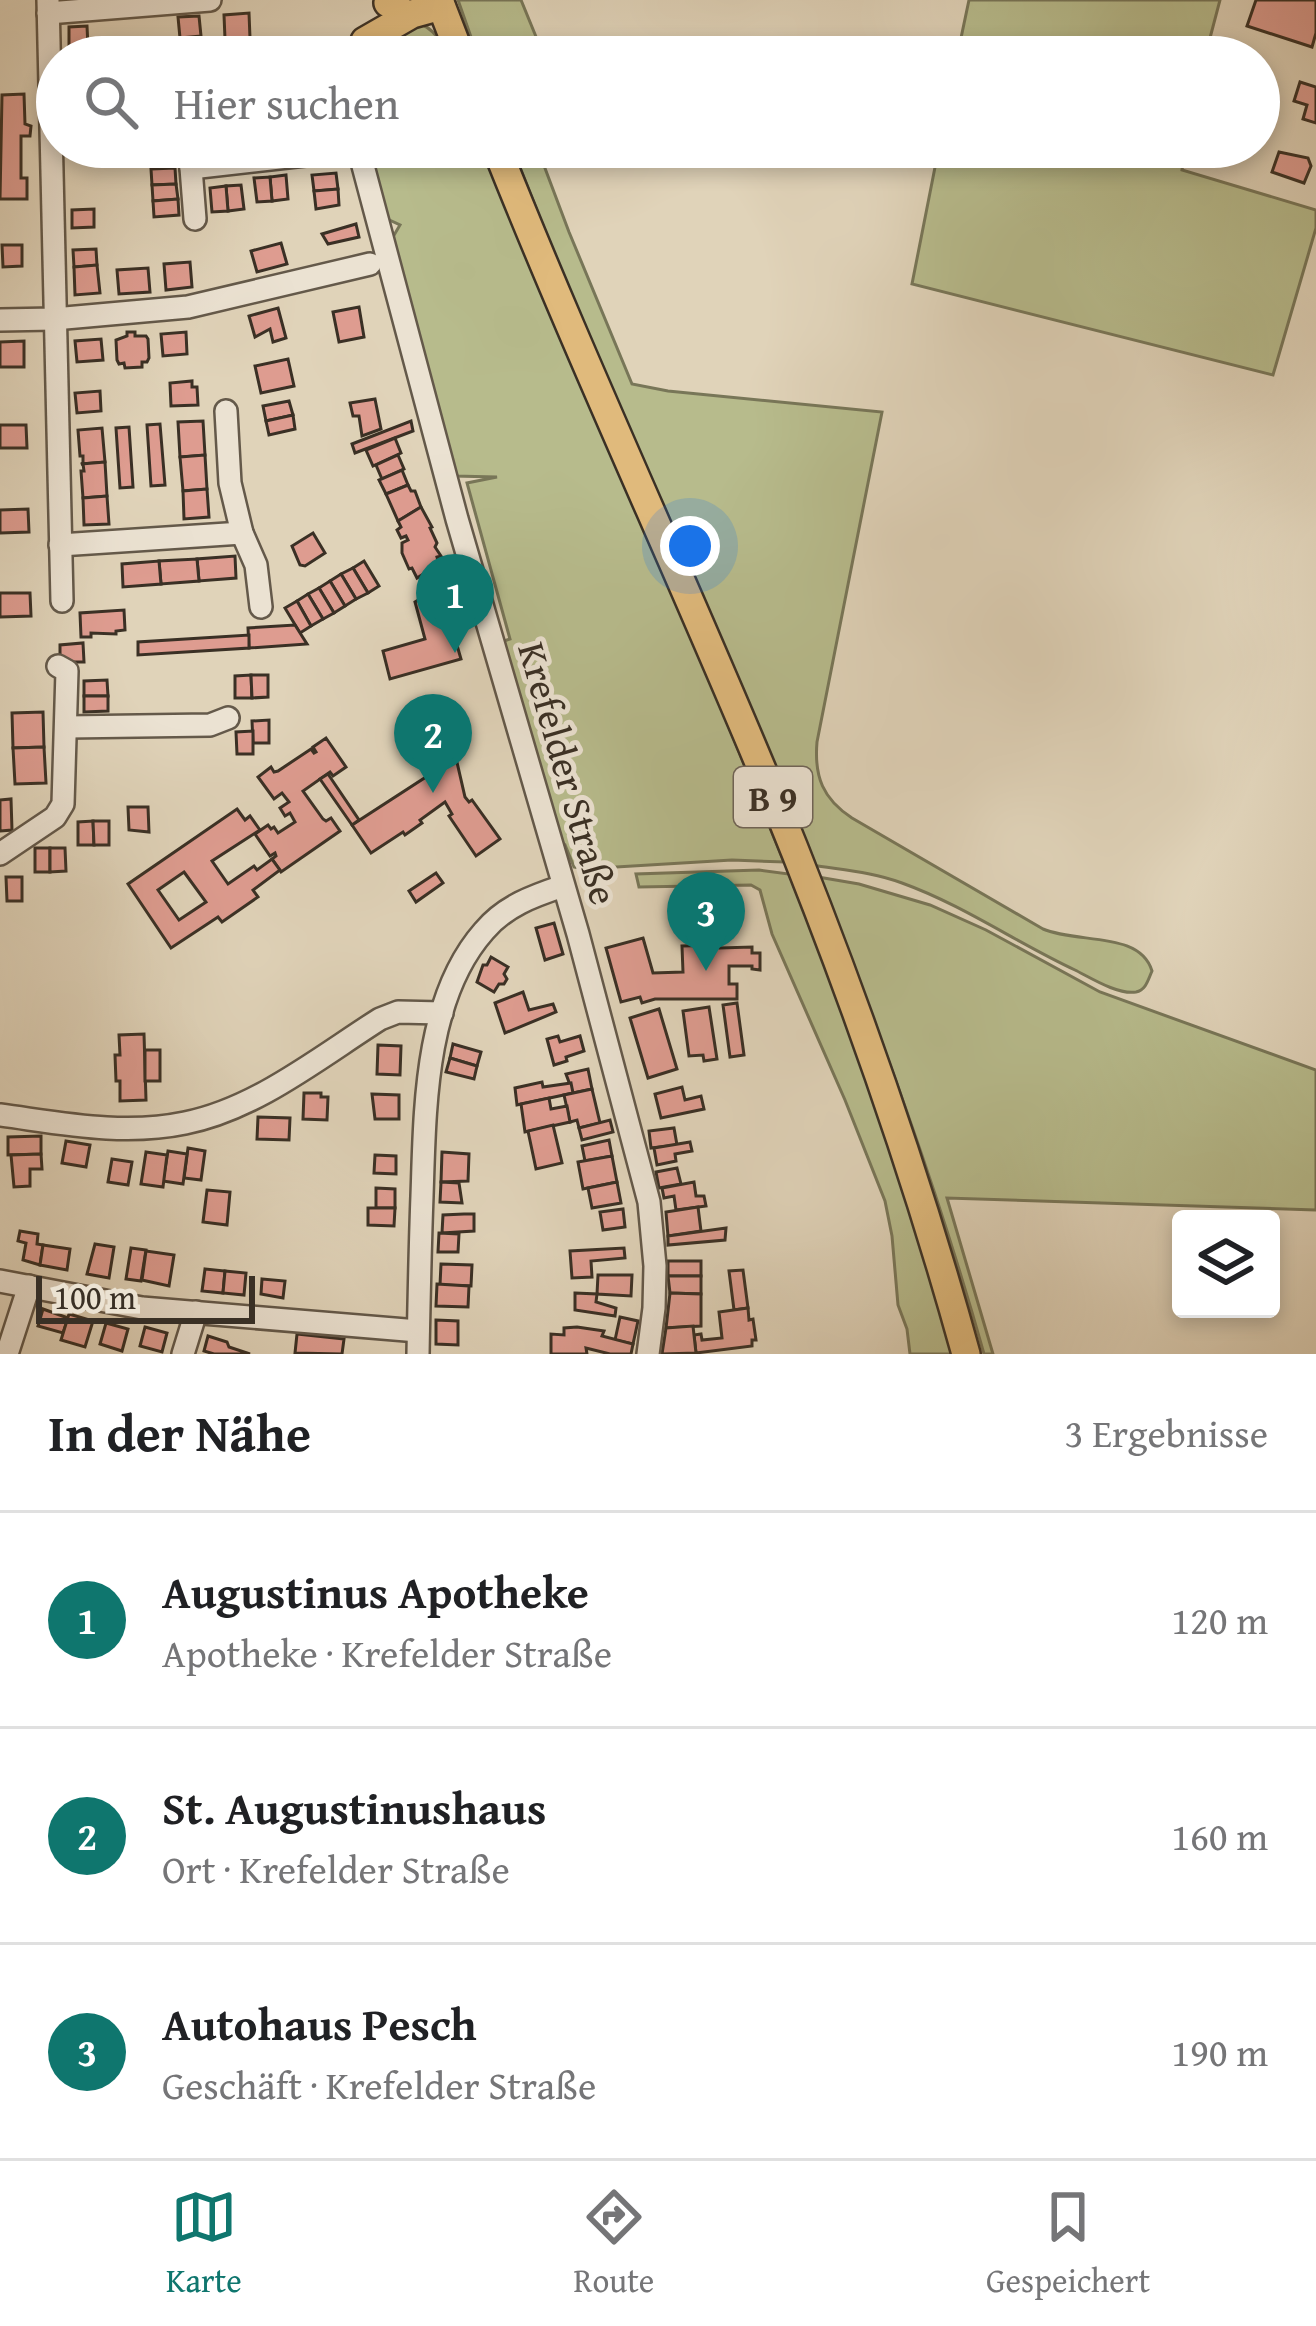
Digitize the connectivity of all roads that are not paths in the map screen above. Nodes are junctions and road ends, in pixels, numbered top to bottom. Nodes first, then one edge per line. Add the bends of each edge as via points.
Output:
1 (210, 0) edge
2 (392, 1) edge
3 (440, 3) edge
4 (48, 6) edge
5 (49, 36) edge
6 (367, 36) edge
7 (381, 36) edge
8 (453, 36) edge
9 (51, 168) edge
10 (192, 168) edge
11 (363, 168) edge
12 (504, 168) edge
13 (195, 219) dead end
14 (370, 264) dead end
15 (54, 319) junction
16 (0, 320) edge
17 (226, 411) dead end
18 (242, 533) junction
19 (60, 545) junction
20 (62, 601) dead end
21 (261, 608) dead end
22 (58, 667) dead end
23 (228, 718) dead end
24 (67, 727) junction
25 (0, 854) edge
26 (563, 886) junction
27 (442, 1013) junction
28 (0, 1115) edge
29 (0, 1280) edge
30 (28, 1286) junction
31 (196, 1312) junction
32 (6, 1342) edge
33 (418, 1342) edge
34 (183, 1354) edge
35 (648, 1354) edge
36 (966, 1354) edge

1 - 4 street
2 - 6 main road
3 - 7 main road
3 - 8 main road
4 - 5 street
9 - 15 street
10 - 13 street
11 - 26 street, Krefelder Straße
12 - 36 main road, B 9 via 822,921 912,1169
14 - 15 street via 188,307
15 - 16 street
15 - 19 street
17 - 18 street
18 - 19 street
18 - 21 street
19 - 20 street
22 - 24 street via 67,671
23 - 24 street
24 - 25 street via 56,818
26 - 27 street via 531,896 485,928
26 - 35 street, Krefelder Straße via 650,1202 655,1287
27 - 28 street via 380,1019 264,1092 188,1123 96,1128
27 - 33 street via 425,1112
29 - 30 street
30 - 31 street
30 - 32 street
31 - 33 street
31 - 34 street

